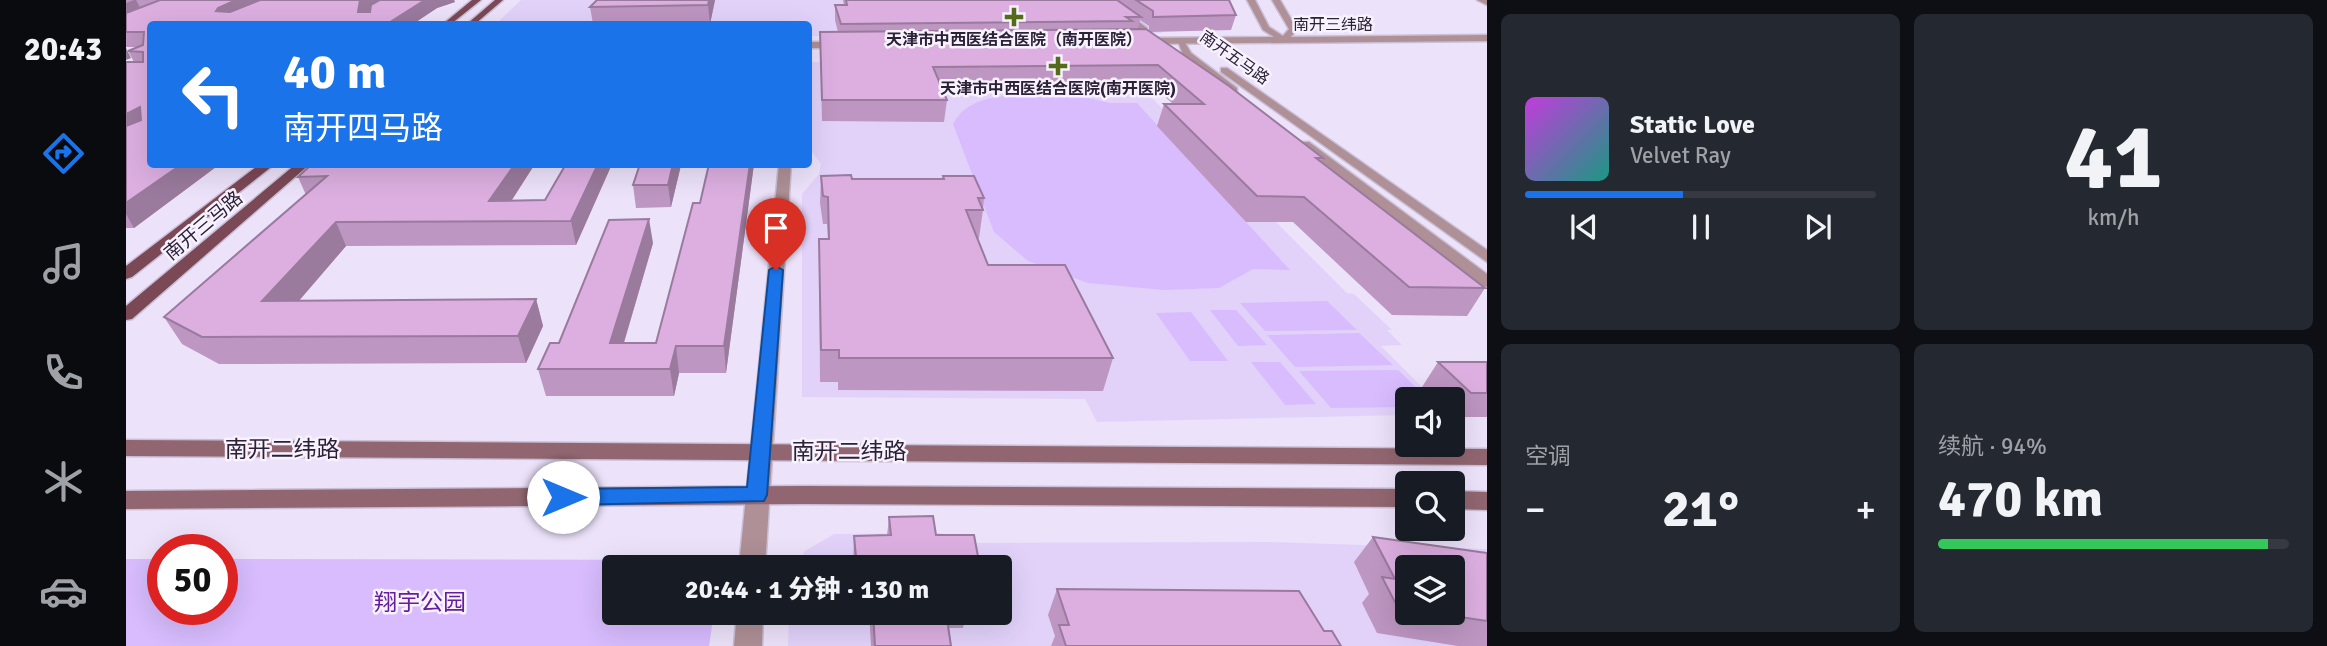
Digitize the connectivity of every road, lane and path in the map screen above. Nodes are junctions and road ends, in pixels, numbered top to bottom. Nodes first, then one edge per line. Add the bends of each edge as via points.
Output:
1 (477, 0) edge
2 (499, 0) edge
3 (1104, 0) edge
4 (1251, 0) edge
5 (1276, 0) edge
6 (1481, 0) edge
7 (1487, 3) edge
8 (451, 21) edge
9 (474, 21) edge
10 (1487, 38) edge
11 (1141, 39) junction
12 (1284, 40) junction
13 (1180, 41) junction
14 (812, 42) edge
15 (849, 42) edge
16 (264, 168) edge
17 (299, 168) edge
18 (785, 168) edge
19 (1487, 257) edge
20 (126, 274) edge
21 (1487, 282) edge
22 (126, 316) edge
23 (126, 448) edge
24 (760, 451) junction
25 (1487, 457) edge
26 (757, 495) junction
27 (1395, 498) edge
28 (126, 500) edge
29 (1465, 500) edge
30 (1487, 501) edge
31 (753, 555) edge
32 (749, 625) edge
33 (748, 646) edge

1 - 8 main road
2 - 9 main road
3 - 11 street via 1144,30
4 - 12 street via 1266,28
5 - 12 street via 1293,29
6 - 7 street
10 - 12 street, 南开三纬路
11 - 13 street, 南开三纬路
11 - 13 street, 南开三纬路 via 1127,40
12 - 13 street, 南开三纬路
13 - 19 street, 南开五马路
13 - 21 street, 南开五马路 via 1187,55
14 - 15 street
16 - 20 main road, 南开三马路
17 - 22 main road, 南开三马路
18 - 24 street
23 - 24 main road, 南开二纬路
24 - 25 main road, 南开二纬路
24 - 26 street
26 - 27 main road
26 - 28 main road
26 - 31 street
29 - 30 main road
32 - 33 street

